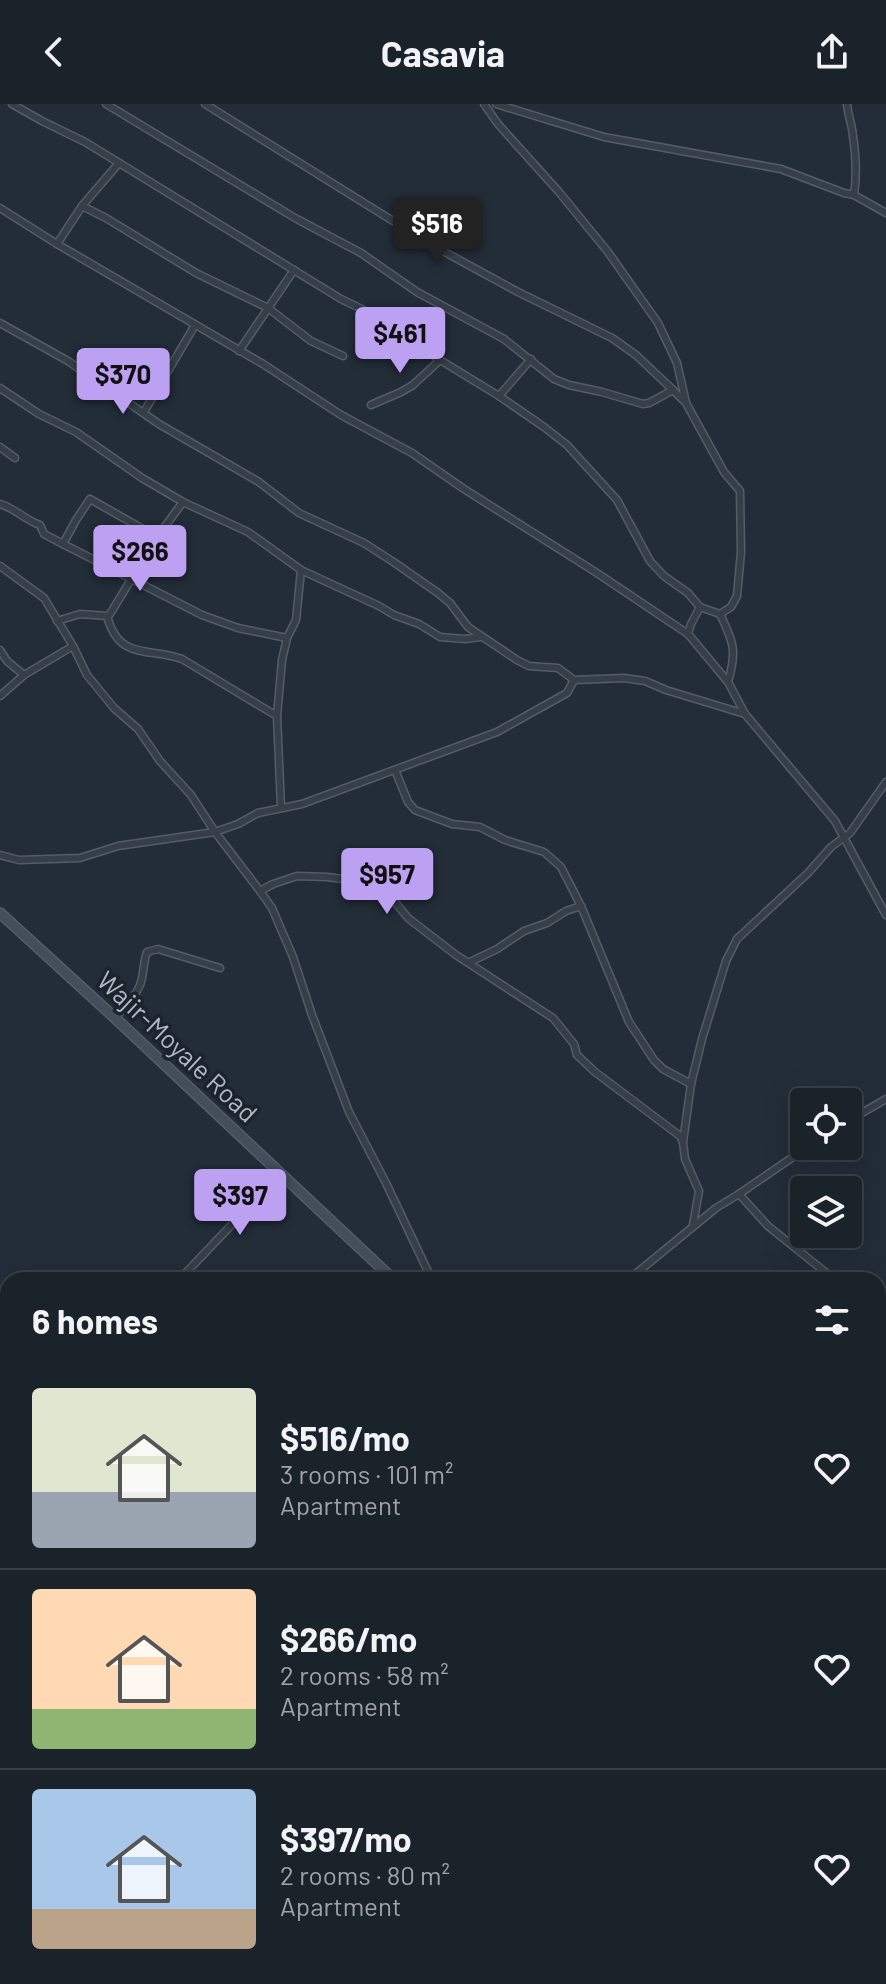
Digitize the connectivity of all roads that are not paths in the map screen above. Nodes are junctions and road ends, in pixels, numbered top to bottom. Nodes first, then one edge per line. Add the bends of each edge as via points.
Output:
1 (12, 104) edge
2 (106, 104) edge
3 (205, 104) edge
4 (484, 104) edge
5 (496, 104) edge
6 (847, 104) edge
7 (119, 163) junction
8 (854, 195) junction
9 (82, 206) junction
10 (0, 208) edge
11 (886, 213) edge
12 (57, 244) junction
13 (294, 270) junction
14 (268, 308) junction
15 (0, 323) edge
16 (195, 325) junction
17 (239, 351) junction
18 (343, 356) dead end
19 (531, 359) junction
20 (440, 360) junction
21 (0, 388) edge
22 (673, 390) junction
23 (499, 396) junction
24 (686, 403) junction
25 (371, 405) dead end
26 (144, 412) junction
27 (0, 447) edge
28 (15, 458) dead end
29 (183, 502) junction
30 (0, 504) edge
31 (157, 537) junction
32 (63, 544) junction
33 (0, 566) edge
34 (301, 570) junction
35 (131, 580) junction
36 (700, 607) junction
37 (720, 614) junction
38 (107, 616) junction
39 (57, 621) junction
40 (688, 634) junction
41 (481, 637) junction
42 (287, 638) junction
43 (73, 646) junction
44 (0, 650) edge
45 (24, 675) junction
46 (574, 680) junction
47 (728, 682) junction
48 (0, 696) edge
49 (745, 714) junction
50 (277, 716) junction
51 (395, 770) junction
52 (886, 782) edge
53 (281, 807) junction
54 (215, 832) junction
55 (842, 837) junction
56 (0, 855) edge
57 (260, 891) junction
58 (581, 906) junction
59 (0, 913) edge
60 (886, 915) edge
61 (470, 962) junction
62 (220, 968) dead end
63 (115, 1018) junction
64 (691, 1084) junction
65 (886, 1099) edge
66 (862, 1113) edge
67 (683, 1142) junction
68 (790, 1159) edge
69 (280, 1174) junction
70 (739, 1194) junction
71 (693, 1225) junction
72 (187, 1272) edge
73 (385, 1272) edge
74 (428, 1272) edge
75 (637, 1272) edge
76 (825, 1272) edge

1 - 7 street
2 - 19 street
3 - 22 street via 430,244 612,338
4 - 24 street via 608,252 658,323 677,363
5 - 8 street via 604,137 781,169
6 - 8 street via 855,155
7 - 9 street
7 - 13 street
8 - 11 street
9 - 12 street
9 - 14 street
10 - 12 street
12 - 16 street
13 - 14 street
13 - 20 street via 382,319
14 - 17 street
14 - 18 street via 311,341
15 - 26 street
16 - 17 street
16 - 26 street
17 - 40 street via 412,453
19 - 22 street via 554,379 637,403 649,403
19 - 23 street
20 - 23 street
20 - 25 street via 413,385
21 - 29 street
22 - 24 street
23 - 36 street via 567,445 590,469 617,500 650,561
24 - 37 street via 740,491 737,596
26 - 41 street via 259,482 299,513 395,563 450,603
27 - 28 street
29 - 31 street
29 - 34 street via 248,532
30 - 32 street
31 - 32 street via 90,499
31 - 35 street
32 - 35 street
33 - 39 street via 44,598
34 - 41 street via 440,637
34 - 42 street via 296,620
35 - 38 street
35 - 42 street via 238,628
36 - 37 street
36 - 40 street
37 - 47 street via 735,659
38 - 39 street via 80,614
38 - 50 street via 121,643 182,659
39 - 43 street
40 - 47 street
41 - 46 street via 529,666 558,668
42 - 50 street
43 - 45 street
43 - 54 street via 87,675 138,729
44 - 45 street
45 - 48 street
46 - 49 street via 645,681
46 - 51 street via 567,693 497,732
47 - 49 street
49 - 55 street via 817,798
50 - 53 street
51 - 53 street
51 - 58 street via 408,802 422,814 480,827 544,852 561,867
52 - 55 street via 852,831
53 - 54 street
54 - 56 street via 118,846 80,858 19,860
54 - 57 street
55 - 60 street
55 - 64 street via 737,939
57 - 61 street via 297,876 375,886 386,891 408,918
57 - 74 street via 293,957 349,1112
58 - 61 street
58 - 64 street via 629,1022 663,1069
59 - 63 main road, Wajir-Moyale Road
61 - 67 street via 553,1018 577,1055
62 - 63 street via 150,950 139,987
63 - 69 main road, Wajir-Moyale Road
64 - 67 street
65 - 66 street
67 - 71 street via 699,1191
68 - 70 street
69 - 72 street
69 - 73 main road, Wajir-Moyale Road
70 - 71 street
70 - 76 street via 768,1226
71 - 75 street

